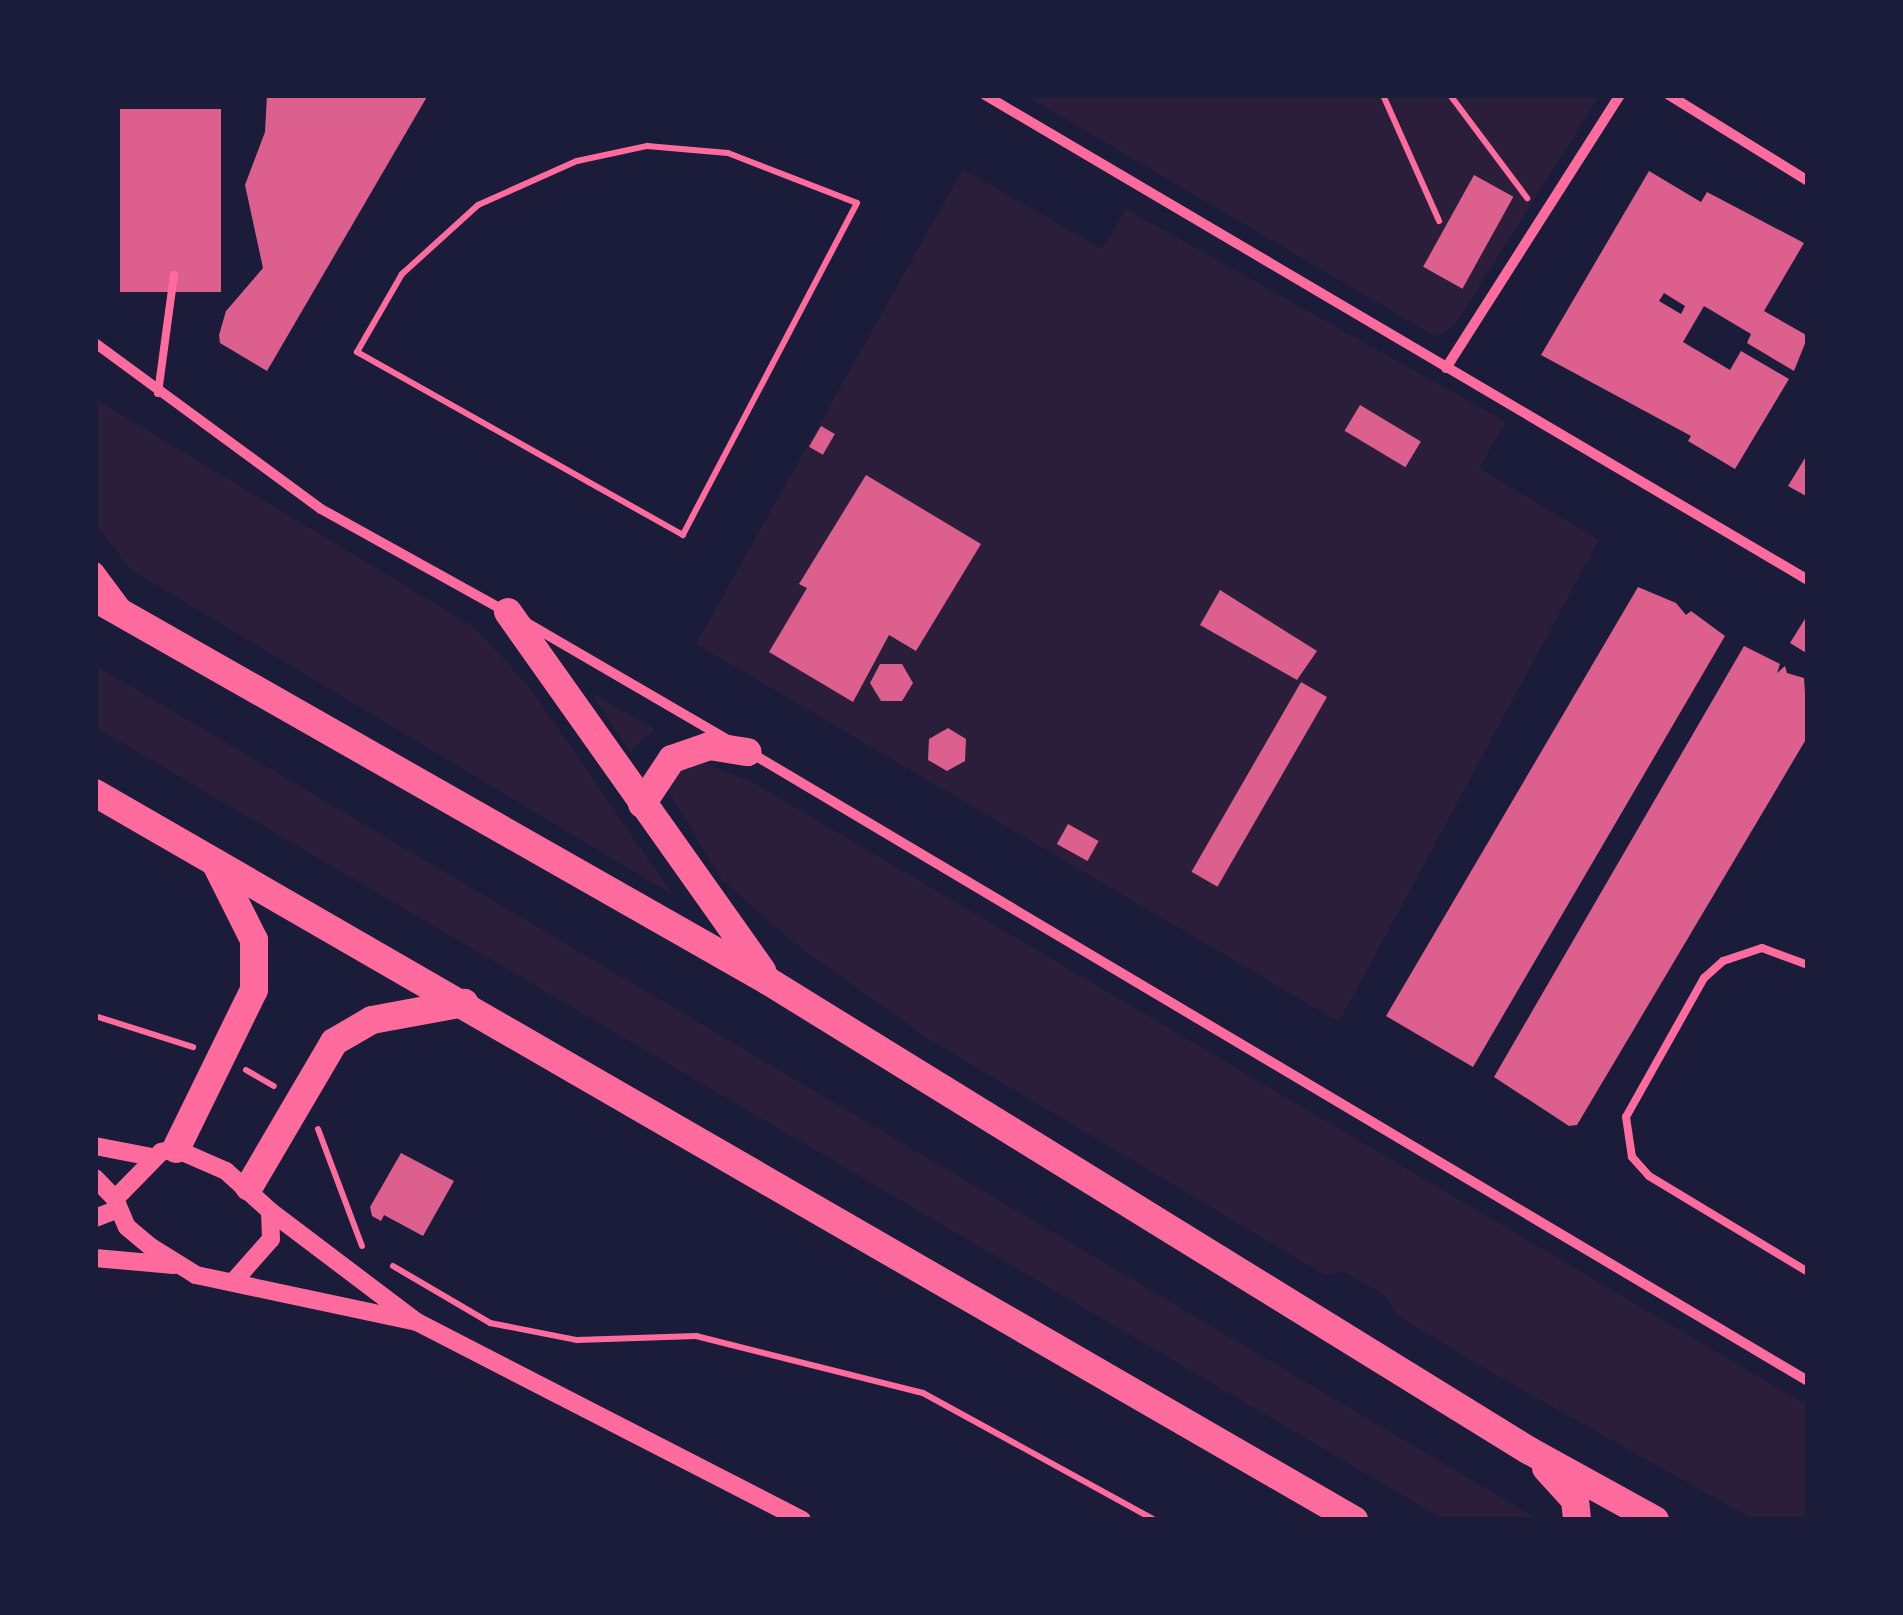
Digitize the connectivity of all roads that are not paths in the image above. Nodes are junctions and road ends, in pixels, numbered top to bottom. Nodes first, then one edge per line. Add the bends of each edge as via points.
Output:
1 (985, 95) edge
2 (1620, 95) edge
3 (1669, 95) edge
4 (1808, 181) edge
5 (174, 275) dead end
6 (95, 343) edge
7 (1446, 368) junction
8 (158, 393) junction
9 (95, 571) edge
10 (1808, 580) edge
11 (95, 598) edge
12 (508, 612) junction
13 (130, 618) junction
14 (748, 752) junction
15 (95, 794) edge
16 (642, 804) junction
17 (215, 862) junction
18 (1808, 965) edge
19 (768, 980) junction
20 (464, 1003) junction
21 (95, 1146) edge
22 (164, 1153) junction
23 (95, 1178) edge
24 (248, 1187) junction
25 (116, 1204) junction
26 (270, 1210) junction
27 (95, 1218) edge
28 (95, 1258) edge
29 (180, 1265) junction
30 (1808, 1272) edge
31 (234, 1282) junction
32 (417, 1322) junction
33 (1808, 1381) edge
34 (1528, 1450) junction
35 (802, 1520) edge
36 (1354, 1520) edge
37 (1577, 1520) edge
38 (1654, 1520) edge

1 - 7 street
2 - 7 street
3 - 4 street
5 - 8 lane
6 - 8 street
7 - 10 street
8 - 12 street via 320,510
9 - 13 street
11 - 13 highway
12 - 14 street
12 - 16 highway
13 - 19 highway
14 - 16 highway via 709,746 672,759
14 - 33 street
15 - 17 highway
16 - 19 highway
17 - 20 highway
17 - 22 highway via 254,940 254,990
18 - 30 lane via 1762,948 1723,961 1704,978 1626,1117 1632,1157 1650,1176
19 - 34 highway
20 - 24 highway via 352,1028 316,1063
20 - 36 highway
21 - 22 street
22 - 24 street
22 - 25 street
23 - 25 street
24 - 26 street
25 - 27 street
25 - 29 street via 139,1238
26 - 31 street via 270,1239
26 - 32 street
28 - 29 street
29 - 31 street via 196,1276
31 - 32 street
32 - 35 street
34 - 37 highway via 1575,1500
34 - 38 highway

